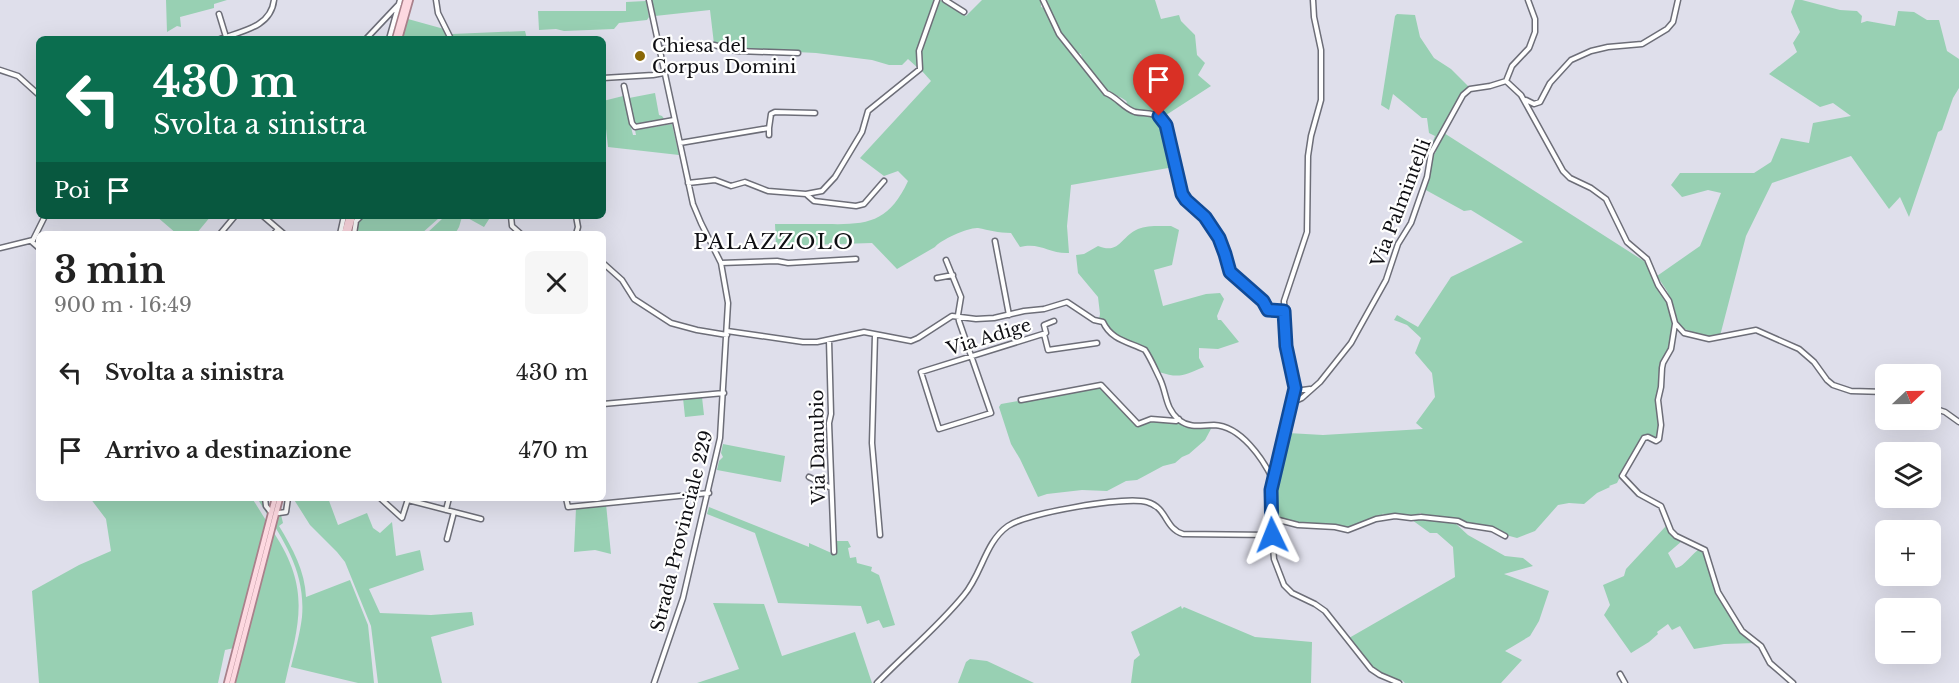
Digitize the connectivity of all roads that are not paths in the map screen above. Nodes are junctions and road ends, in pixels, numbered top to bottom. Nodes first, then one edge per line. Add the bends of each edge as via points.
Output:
1 (274, 0) edge
2 (436, 0) edge
3 (648, 0) edge
4 (937, 0) edge
5 (945, 0) edge
6 (1043, 0) edge
7 (1313, 0) edge
8 (1528, 0) edge
9 (1678, 0) edge
10 (404, 1) edge
11 (964, 12) dead end
12 (219, 14) dead end
13 (226, 36) edge
14 (228, 36) edge
15 (369, 36) edge
16 (390, 36) edge
17 (396, 36) edge
18 (399, 36) edge
19 (450, 36) edge
20 (659, 49) junction
21 (798, 53) dead end
22 (0, 70) edge
23 (664, 72) junction
24 (606, 78) edge
25 (1506, 81) junction
26 (624, 86) dead end
27 (36, 92) edge
28 (1521, 95) junction
29 (816, 113) dead end
30 (674, 120) junction
31 (769, 128) junction
32 (769, 135) dead end
33 (680, 143) junction
34 (884, 181) dead end
35 (688, 183) junction
36 (806, 194) junction
37 (233, 219) edge
38 (266, 219) edge
39 (278, 229) joint
40 (223, 231) edge
41 (280, 231) edge
42 (36, 232) edge
43 (31, 241) junction
44 (995, 241) dead end
45 (36, 245) edge
46 (0, 249) edge
47 (856, 258) dead end
48 (946, 260) dead end
49 (721, 263) junction
50 (606, 266) edge
51 (953, 275) junction
52 (937, 278) dead end
53 (1284, 311) junction
54 (958, 315) junction
55 (1008, 315) junction
56 (1054, 321) dead end
57 (1675, 322) junction
58 (727, 333) junction
59 (1044, 334) junction
60 (875, 335) junction
61 (829, 340) junction
62 (1097, 343) dead end
63 (971, 357) junction
64 (1314, 387) junction
65 (1295, 391) junction
66 (1875, 392) edge
67 (724, 393) junction
68 (1021, 400) dead end
69 (1293, 402) junction
70 (606, 404) edge
71 (1941, 410) edge
72 (1179, 419) junction
73 (1959, 422) edge
74 (809, 477) dead end
75 (1273, 480) junction
76 (832, 489) junction
77 (709, 493) junction
78 (264, 501) edge
79 (275, 501) edge
80 (279, 501) edge
81 (288, 501) edge
82 (383, 501) edge
83 (407, 501) edge
84 (415, 501) edge
85 (448, 501) edge
86 (567, 501) edge
87 (598, 501) edge
88 (598, 504) junction
89 (446, 510) junction
90 (454, 512) junction
91 (274, 515) junction
92 (1271, 518) junction
93 (480, 519) dead end
94 (880, 535) dead end
95 (1272, 535) junction
96 (1505, 536) dead end
97 (447, 539) dead end
98 (834, 552) dead end
99 (1620, 674) dead end
100 (227, 683) edge
101 (232, 683) edge
102 (654, 683) edge
103 (877, 683) edge
104 (1399, 683) edge
105 (1625, 683) edge
106 (1794, 683) edge

1 - 14 street via 261,23
2 - 19 street
3 - 20 street, Strada Provinciale 229
4 - 36 street via 919,51 920,69 868,111 862,132 835,177 822,191
5 - 11 street
6 - 53 street via 1059,34 1106,93 1133,111 1163,119 1182,194 1219,238 1230,272 1268,310
7 - 53 street via 1321,50 1321,100 1308,156 1307,232
8 - 25 street via 1536,29 1529,48 1512,66
9 - 28 street via 1671,25 1652,39 1638,45 1591,51 1571,60 1537,104
10 - 15 street
10 - 16 street
10 - 17 main road
10 - 18 main road
12 - 13 street
20 - 21 street via 714,45 737,51
20 - 23 street, Strada Provinciale 229
22 - 27 street via 18,76
23 - 24 street
23 - 30 street, Strada Provinciale 229
25 - 28 street
25 - 64 street, Via Palmintelli via 1470,89 1463,95 1431,153 1411,223 1398,244 1386,280 1351,344
26 - 30 street via 635,127
28 - 57 street via 1563,171 1603,196 1627,242 1645,256
29 - 31 street via 773,112
30 - 33 street, Strada Provinciale 229
31 - 32 street
31 - 33 street
33 - 35 street, Strada Provinciale 229
34 - 36 street via 859,206 814,201
35 - 36 street via 715,180 731,186 745,182 768,191
35 - 49 street, Strada Provinciale 229 via 696,213
37 - 40 street
38 - 39 street
39 - 41 street
42 - 43 street
43 - 45 street
43 - 46 street
44 - 55 street
47 - 49 street
48 - 51 street
49 - 58 street, Strada Provinciale 229 via 728,303
50 - 58 street via 634,298 671,323
51 - 52 street
51 - 54 street via 961,297
53 - 65 street
54 - 55 street via 982,319
54 - 60 street via 948,317 911,341
54 - 63 street
55 - 72 street via 1066,302 1103,322 1120,340 1145,350 1166,402
56 - 59 street, Via Adige via 1044,325
57 - 66 street via 1684,333 1708,339 1756,330 1799,349 1833,385 1851,391
57 - 106 street via 1671,349 1662,368 1659,439 1644,438 1622,476 1639,494 1661,506 1674,534 1705,550 1718,592 1740,627 1761,646 1767,661
58 - 61 street via 803,342
58 - 67 street, Strada Provinciale 229
59 - 62 street via 1048,350
59 - 63 street, Via Adige
60 - 61 street via 859,332
60 - 94 street via 872,442
61 - 76 street, Via Danubio
63 - 63 street, Via Adige via 921,372 939,429 991,412
64 - 65 street
64 - 69 street, Via Palmintelli
65 - 69 street
67 - 70 street
67 - 77 street, Strada Provinciale 229
68 - 72 street via 1101,385 1138,424 1151,419
69 - 75 street
71 - 73 street
72 - 75 street via 1192,426 1220,426 1242,438 1265,464
74 - 76 street
75 - 92 street
76 - 98 street, Via Danubio
77 - 88 street
77 - 102 street, Strada Provinciale 229 via 683,598
78 - 91 street
79 - 91 main road
80 - 91 main road
81 - 91 street via 286,512
82 - 83 street via 402,518
84 - 89 street
85 - 89 street
86 - 88 street via 568,507
87 - 88 street
89 - 90 street
90 - 93 street
90 - 97 street
91 - 100 main road via 268,525
91 - 101 main road
92 - 95 street
92 - 96 street via 1348,530 1376,519 1423,517 1458,521
95 - 103 street via 1183,534 1170,526 1159,508 1140,501 1097,504 1022,519 1007,527 992,543 976,580 964,596
95 - 104 street via 1284,585 1325,611 1371,669
99 - 105 street

